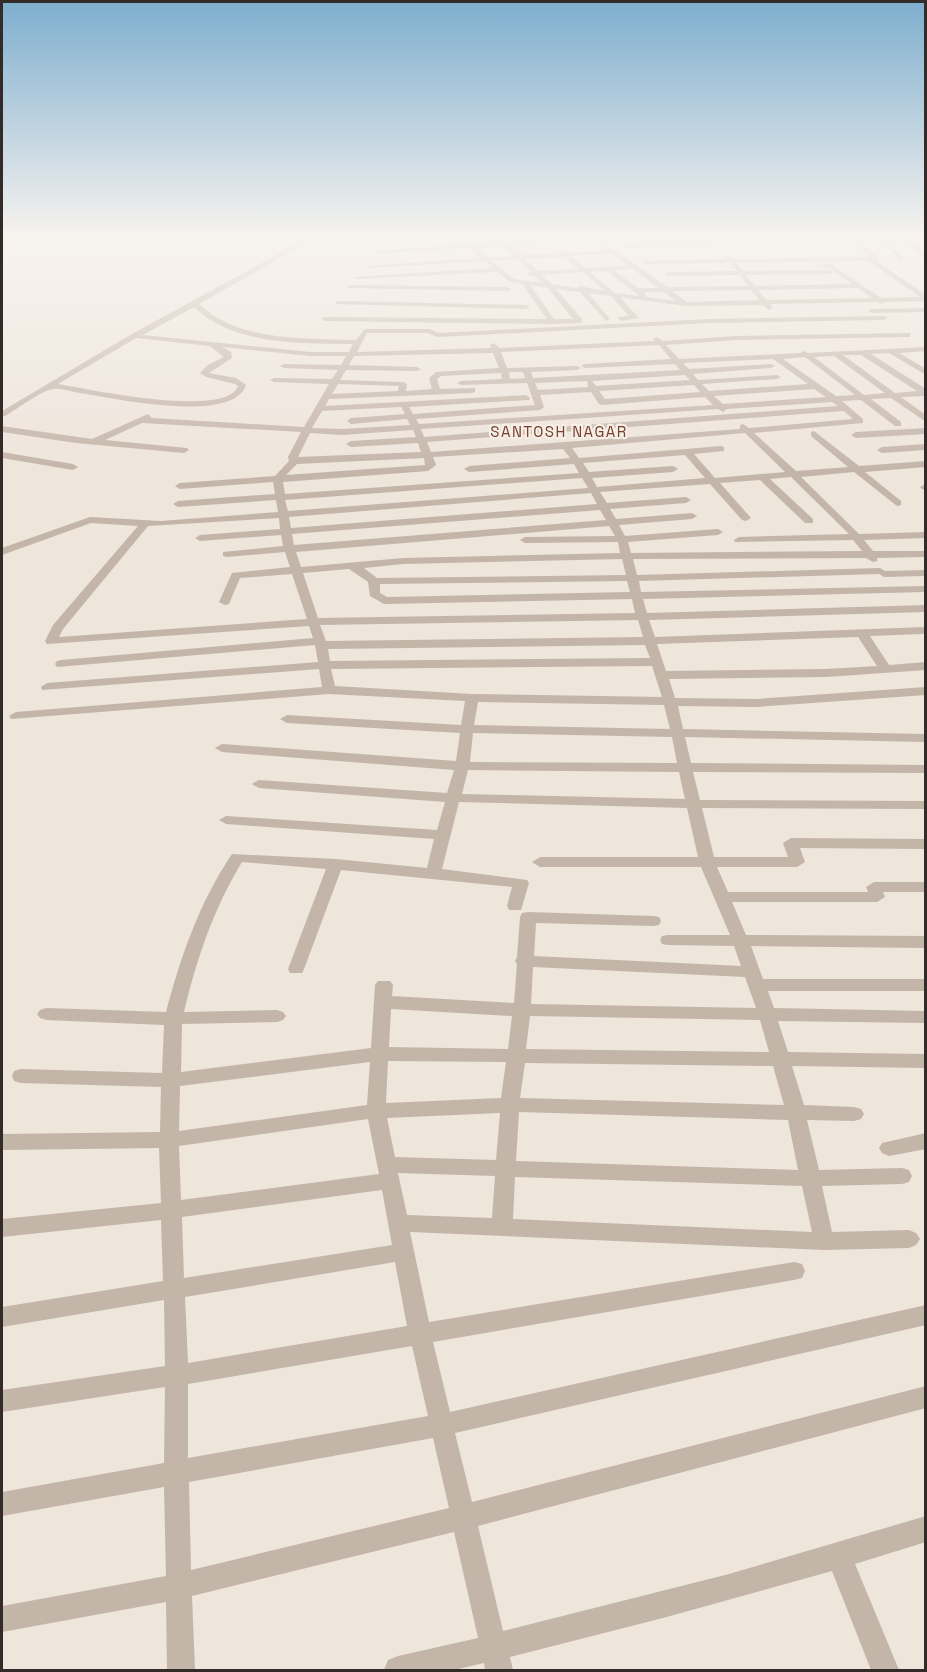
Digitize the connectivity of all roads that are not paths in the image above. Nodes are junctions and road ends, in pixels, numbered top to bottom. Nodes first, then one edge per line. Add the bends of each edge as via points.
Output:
1 (172, 315) edge
2 (209, 315) edge
3 (433, 315) edge
4 (460, 315) edge
5 (548, 315) edge
6 (574, 315) edge
7 (603, 315) edge
8 (633, 315) edge
9 (674, 315) edge
10 (775, 315) edge
11 (879, 315) edge
12 (606, 319) junction
13 (778, 319) junction
14 (579, 321) junction
15 (553, 322) junction
16 (639, 322) junction
17 (888, 323) junction
18 (785, 328) junction
19 (430, 331) junction
20 (489, 333) junction
21 (674, 333) dead end
22 (907, 335) junction
23 (135, 336) junction
24 (594, 337) dead end
25 (792, 337) junction
26 (662, 338) junction
27 (493, 342) junction
28 (211, 344) junction
29 (358, 344) junction
30 (800, 346) junction
31 (923, 347) edge
32 (724, 348) dead end
33 (736, 348) dead end
34 (889, 350) junction
35 (497, 351) junction
36 (668, 351) junction
37 (862, 352) junction
38 (835, 353) junction
39 (805, 354) junction
40 (774, 356) junction
41 (548, 358) dead end
42 (524, 360) dead end
43 (348, 361) junction
44 (490, 361) dead end
45 (501, 361) junction
46 (676, 361) junction
47 (789, 365) junction
48 (284, 366) dead end
49 (420, 366) dead end
50 (526, 369) junction
51 (504, 370) junction
52 (686, 372) junction
53 (926, 373) edge
54 (777, 377) dead end
55 (587, 379) junction
56 (274, 380) dead end
57 (530, 381) junction
58 (507, 382) junction
59 (696, 382) junction
60 (335, 383) junction
61 (461, 383) dead end
62 (52, 386) junction
63 (816, 386) junction
64 (472, 390) dead end
65 (595, 390) junction
66 (436, 392) junction
67 (402, 393) junction
68 (925, 393) edge
69 (708, 394) junction
70 (893, 394) junction
71 (534, 395) junction
72 (862, 396) junction
73 (327, 397) junction
74 (832, 398) junction
75 (184, 402) junction
76 (404, 405) junction
77 (720, 406) junction
78 (846, 408) junction
79 (319, 409) junction
80 (2, 414) edge
81 (411, 417) junction
82 (733, 418) junction
83 (926, 419) edge
84 (140, 420) junction
85 (351, 421) dead end
86 (898, 424) dead end
87 (416, 427) junction
88 (2, 429) edge
89 (306, 431) junction
90 (747, 431) junction
91 (926, 431) edge
92 (814, 434) dead end
93 (856, 435) dead end
94 (421, 440) junction
95 (95, 441) junction
96 (351, 444) dead end
97 (566, 446) junction
98 (926, 447) edge
99 (720, 449) dead end
100 (184, 450) dead end
101 (882, 450) dead end
102 (687, 452) junction
103 (2, 455) edge
104 (428, 455) junction
105 (294, 461) junction
106 (578, 462) junction
107 (926, 464) edge
108 (73, 467) dead end
109 (469, 469) dead end
110 (673, 469) dead end
111 (858, 470) junction
112 (794, 474) junction
113 (586, 476) junction
114 (762, 477) junction
115 (278, 479) junction
116 (711, 481) junction
117 (180, 486) dead end
118 (594, 490) junction
119 (280, 497) junction
120 (686, 500) dead end
121 (897, 503) dead end
122 (178, 504) dead end
123 (604, 507) junction
124 (283, 514) junction
125 (692, 516) dead end
126 (746, 518) dead end
127 (808, 521) dead end
128 (614, 523) junction
129 (144, 525) junction
130 (352, 526) junction
131 (286, 531) junction
132 (718, 532) dead end
133 (926, 534) edge
134 (856, 537) junction
135 (200, 538) dead end
136 (622, 539) junction
137 (525, 540) dead end
138 (739, 540) dead end
139 (356, 543) junction
140 (290, 548) junction
141 (2, 552) edge
142 (227, 554) dead end
143 (926, 554) edge
144 (870, 555) junction
145 (627, 556) junction
146 (351, 566) junction
147 (296, 570) junction
148 (882, 572) junction
149 (926, 573) edge
150 (633, 578) junction
151 (374, 581) junction
152 (926, 589) edge
153 (895, 590) junction
154 (639, 597) junction
155 (225, 602) dead end
156 (926, 608) edge
157 (909, 609) junction
158 (642, 616) junction
159 (313, 622) junction
160 (924, 632) edge
161 (862, 633) junction
162 (650, 641) junction
163 (320, 643) junction
164 (454, 643) junction
165 (656, 662) junction
166 (61, 664) dead end
167 (455, 664) junction
168 (323, 665) junction
169 (926, 666) edge
170 (885, 669) junction
171 (660, 675) junction
172 (455, 678) dead end
173 (46, 687) dead end
174 (329, 690) junction
175 (926, 691) edge
176 (472, 698) junction
177 (670, 701) junction
178 (16, 716) dead end
179 (287, 719) dead end
180 (467, 729) junction
181 (678, 733) junction
182 (926, 738) edge
183 (222, 748) dead end
184 (462, 766) junction
185 (684, 768) junction
186 (926, 769) edge
187 (259, 784) dead end
188 (454, 798) junction
189 (695, 804) junction
190 (926, 805) edge
191 (226, 820) dead end
192 (443, 835) junction
193 (926, 844) edge
194 (540, 862) dead end
195 (707, 862) junction
196 (336, 864) junction
197 (433, 873) junction
198 (926, 887) edge
199 (722, 897) junction
200 (515, 906) dead end
201 (653, 921) dead end
202 (668, 940) dead end
203 (741, 942) junction
204 (926, 942) edge
205 (523, 961) junction
206 (296, 969) dead end
207 (754, 979) junction
208 (926, 986) edge
209 (522, 1010) junction
210 (46, 1014) dead end
211 (277, 1016) dead end
212 (768, 1016) junction
213 (926, 1017) edge
214 (173, 1019) junction
215 (380, 1054) junction
216 (516, 1054) junction
217 (779, 1058) junction
218 (926, 1061) edge
219 (21, 1076) dead end
220 (171, 1080) junction
221 (510, 1105) junction
222 (376, 1111) junction
223 (796, 1112) junction
224 (854, 1114) dead end
225 (169, 1140) junction
226 (926, 1141) edge
227 (2, 1142) edge
228 (889, 1148) dead end
229 (506, 1170) junction
230 (389, 1173) junction
231 (902, 1176) dead end
232 (811, 1178) junction
233 (173, 1210) junction
234 (400, 1223) junction
235 (502, 1227) junction
236 (2, 1228) edge
237 (909, 1239) dead end
238 (824, 1241) junction
239 (404, 1252) junction
240 (794, 1271) dead end
241 (173, 1291) junction
242 (926, 1315) edge
243 (2, 1317) edge
244 (420, 1333) junction
245 (177, 1375) junction
246 (926, 1397) edge
247 (2, 1401) edge
248 (441, 1425) junction
249 (176, 1474) junction
250 (2, 1504) edge
251 (464, 1517) junction
252 (926, 1529) edge
253 (838, 1557) junction
254 (181, 1586) junction
255 (2, 1619) edge
256 (497, 1659) edge
257 (181, 1671) edge
258 (398, 1671) edge
259 (885, 1671) edge

1 - 23 street
2 - 29 street via 218,322 253,332
3 - 19 street
4 - 15 street
5 - 15 street
6 - 14 street
7 - 12 street
8 - 16 street
9 - 16 street
10 - 13 street
11 - 17 street
12 - 14 street
12 - 16 street
13 - 16 street
13 - 17 street
13 - 18 street
14 - 15 street
16 - 20 street
16 - 26 street
17 - 18 street
17 - 22 street
18 - 21 street
18 - 25 street
19 - 20 street via 438,335
19 - 29 street via 365,331
20 - 27 street
22 - 25 street
22 - 31 street
23 - 28 street
23 - 62 street
24 - 27 street
25 - 26 street
25 - 30 street
26 - 35 street
26 - 36 street
27 - 29 street
27 - 35 street
28 - 43 street
28 - 75 street via 228,354 228,358 204,373 240,382 240,391 225,401
29 - 43 street
30 - 31 street
30 - 33 street
30 - 39 street
31 - 34 street
32 - 36 street
34 - 37 street
34 - 53 street
35 - 43 street
35 - 45 street
36 - 41 street
36 - 46 street
37 - 38 street
37 - 68 street
38 - 39 street
38 - 70 street
39 - 40 street
39 - 72 street
40 - 46 street
40 - 47 street
42 - 45 street
43 - 48 street
43 - 49 street
43 - 60 street
44 - 45 street
45 - 51 street
46 - 50 street
46 - 52 street
47 - 52 street
47 - 63 street
50 - 51 street
50 - 57 street
51 - 58 street
51 - 66 street via 435,375
52 - 55 street
52 - 59 street
54 - 59 street
55 - 57 street
55 - 65 street
56 - 60 street
57 - 58 street
57 - 71 street
58 - 61 street
59 - 65 street
59 - 69 street
60 - 67 street via 403,384
60 - 73 street
62 - 75 street
62 - 80 street
63 - 69 street
63 - 74 street
64 - 66 street
65 - 69 street via 602,402
65 - 71 street
66 - 67 street
67 - 73 street
68 - 70 street
69 - 77 street
70 - 72 street
70 - 83 street
71 - 76 street
71 - 81 street via 540,407
72 - 74 street
72 - 86 street
73 - 79 street
74 - 77 street
74 - 78 street
75 - 84 street
76 - 79 street
76 - 81 street
77 - 82 street
77 - 87 street
78 - 82 street
78 - 90 street via 860,421
79 - 89 street
81 - 85 street
81 - 87 street
82 - 90 street
82 - 94 street
84 - 89 street
84 - 95 street
87 - 89 street
87 - 94 street
88 - 95 street
89 - 105 street
90 - 97 street
90 - 112 street
91 - 93 street
92 - 111 street
94 - 96 street
94 - 104 street
95 - 100 street
97 - 104 street
97 - 106 street
98 - 101 street
99 - 102 street
102 - 106 street
102 - 116 street
103 - 108 street
104 - 105 street
104 - 115 street via 431,465 420,470
105 - 115 street
106 - 109 street
106 - 113 street
107 - 111 street
110 - 113 street
111 - 112 street
111 - 121 street
112 - 114 street
112 - 134 street
113 - 118 street
113 - 119 street
114 - 116 street
114 - 127 street
115 - 117 street
115 - 119 street
116 - 118 street
116 - 126 street
118 - 123 street
118 - 124 street
119 - 122 street
119 - 124 street
120 - 123 street
123 - 128 street
123 - 130 street
124 - 129 street
124 - 131 street
125 - 128 street
128 - 136 street
128 - 139 street
129 - 141 street via 90,520
129 - 159 street via 57,628 51,641
130 - 131 street
130 - 139 street
131 - 135 street
131 - 140 street
132 - 136 street
133 - 134 street
134 - 138 street
134 - 144 street
136 - 137 street
136 - 145 street
139 - 140 street
140 - 142 street
140 - 147 street
143 - 144 street
144 - 145 street
144 - 148 street
145 - 146 street via 403,561
145 - 150 street
146 - 147 street
146 - 151 street
147 - 155 street via 236,574
147 - 159 street
148 - 149 street
148 - 150 street
148 - 153 street
150 - 151 street
150 - 154 street
151 - 154 street via 374,594 384,601
152 - 153 street
153 - 154 street
153 - 157 street
154 - 158 street
156 - 157 street
157 - 158 street
157 - 160 street
158 - 159 street
158 - 162 street
159 - 163 street
160 - 161 street
161 - 162 street
161 - 170 street
162 - 164 street
162 - 165 street
163 - 164 street
163 - 166 street
163 - 168 street
164 - 167 street
165 - 167 street
165 - 171 street
167 - 168 street
167 - 172 street
168 - 173 street
168 - 174 street
169 - 170 street
170 - 171 street
171 - 177 street
174 - 176 street
174 - 178 street
175 - 177 street via 756,703
176 - 177 street
176 - 180 street
177 - 181 street
179 - 180 street
180 - 181 street
180 - 184 street
181 - 182 street
181 - 185 street
183 - 184 street
184 - 185 street
184 - 188 street
185 - 186 street
185 - 189 street
187 - 188 street
188 - 189 street
188 - 192 street
189 - 190 street
189 - 195 street
191 - 192 street
192 - 197 street
193 - 195 street via 791,843 797,862
194 - 195 street
195 - 199 street
196 - 197 street
196 - 206 street
196 - 214 street via 237,857 214,894 189,957
197 - 200 street via 521,883
198 - 199 street via 874,887 877,897
199 - 203 street
201 - 205 street via 528,917
202 - 203 street
203 - 204 street
203 - 207 street
205 - 207 street
205 - 209 street
207 - 208 street
207 - 212 street
209 - 212 street
209 - 215 street via 384,993
209 - 216 street
210 - 214 street
211 - 214 street
212 - 213 street
212 - 217 street
214 - 220 street
215 - 216 street
215 - 220 street
215 - 222 street
216 - 217 street
216 - 221 street
217 - 218 street
217 - 223 street
219 - 220 street
220 - 225 street
221 - 222 street
221 - 223 street
221 - 229 street
222 - 225 street
222 - 230 street
223 - 224 street
223 - 232 street
225 - 227 street
225 - 233 street
226 - 228 street
229 - 230 street
229 - 232 street
229 - 235 street
230 - 233 street
230 - 234 street
231 - 232 street
232 - 238 street
233 - 236 street
233 - 241 street
234 - 235 street
234 - 239 street
235 - 238 street
237 - 238 street
239 - 241 street
239 - 244 street
240 - 244 street
241 - 243 street
241 - 245 street
242 - 248 street
244 - 245 street
244 - 248 street
245 - 247 street
245 - 249 street
246 - 251 street
248 - 249 street
248 - 251 street
249 - 250 street
249 - 254 street
251 - 254 street
251 - 256 street
252 - 253 street
253 - 256 street
253 - 259 street
254 - 255 street
254 - 257 street
256 - 258 street

